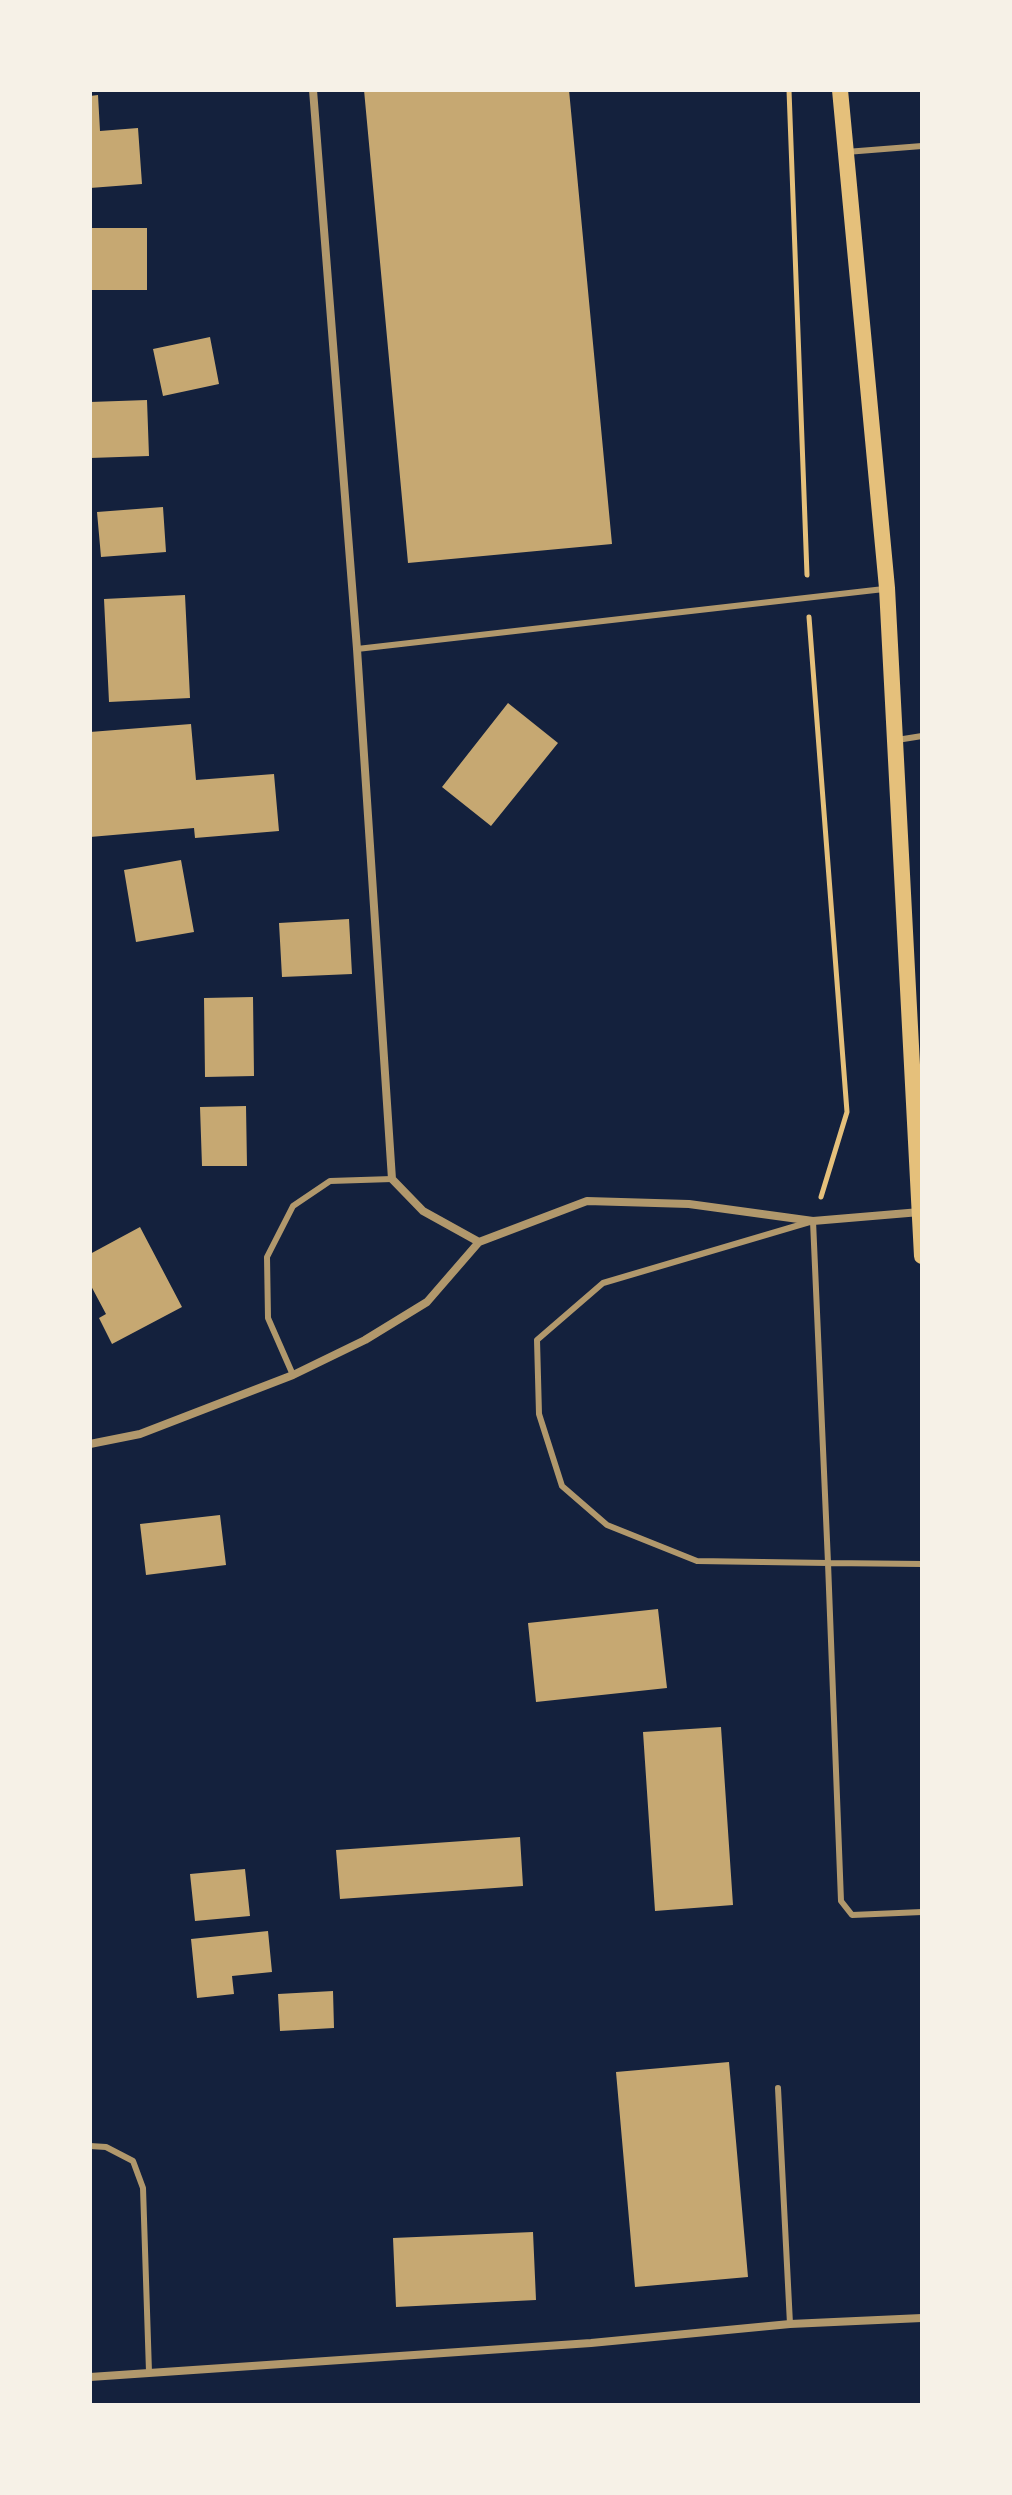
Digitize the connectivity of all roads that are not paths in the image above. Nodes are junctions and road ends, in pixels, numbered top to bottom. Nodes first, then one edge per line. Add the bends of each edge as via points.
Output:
1 (313, 90) edge
2 (840, 90) edge
3 (922, 146) edge
4 (846, 152) junction
5 (887, 588) junction
6 (357, 649) junction
7 (922, 736) edge
8 (897, 740) junction
9 (392, 1179) junction
10 (920, 1212) junction
11 (813, 1221) junction
12 (479, 1242) junction
13 (922, 1256) edge
14 (293, 1375) junction
15 (90, 1444) edge
16 (828, 1563) junction
17 (922, 1564) edge
18 (922, 1912) edge
19 (778, 2088) dead end
20 (90, 2146) edge
21 (922, 2318) edge
22 (790, 2324) junction
23 (149, 2372) junction
24 (90, 2377) edge

1 - 6 street
2 - 4 main road
3 - 4 lane
4 - 5 main road
5 - 6 lane
5 - 8 main road
6 - 9 street
7 - 8 lane
8 - 10 main road
9 - 12 street via 423,1211
9 - 14 lane via 330,1181 293,1206 267,1257 268,1318
10 - 11 street
10 - 13 main road
11 - 12 street via 689,1204 587,1201
11 - 16 lane
11 - 16 lane via 603,1283 537,1340 539,1414 562,1486 607,1525 697,1561
12 - 14 street via 427,1302
14 - 15 street via 140,1434
16 - 17 lane
16 - 18 lane via 841,1901 852,1915
19 - 22 lane
20 - 23 lane via 106,2147 133,2161 143,2188
21 - 22 street
22 - 23 street via 591,2343
23 - 24 street

